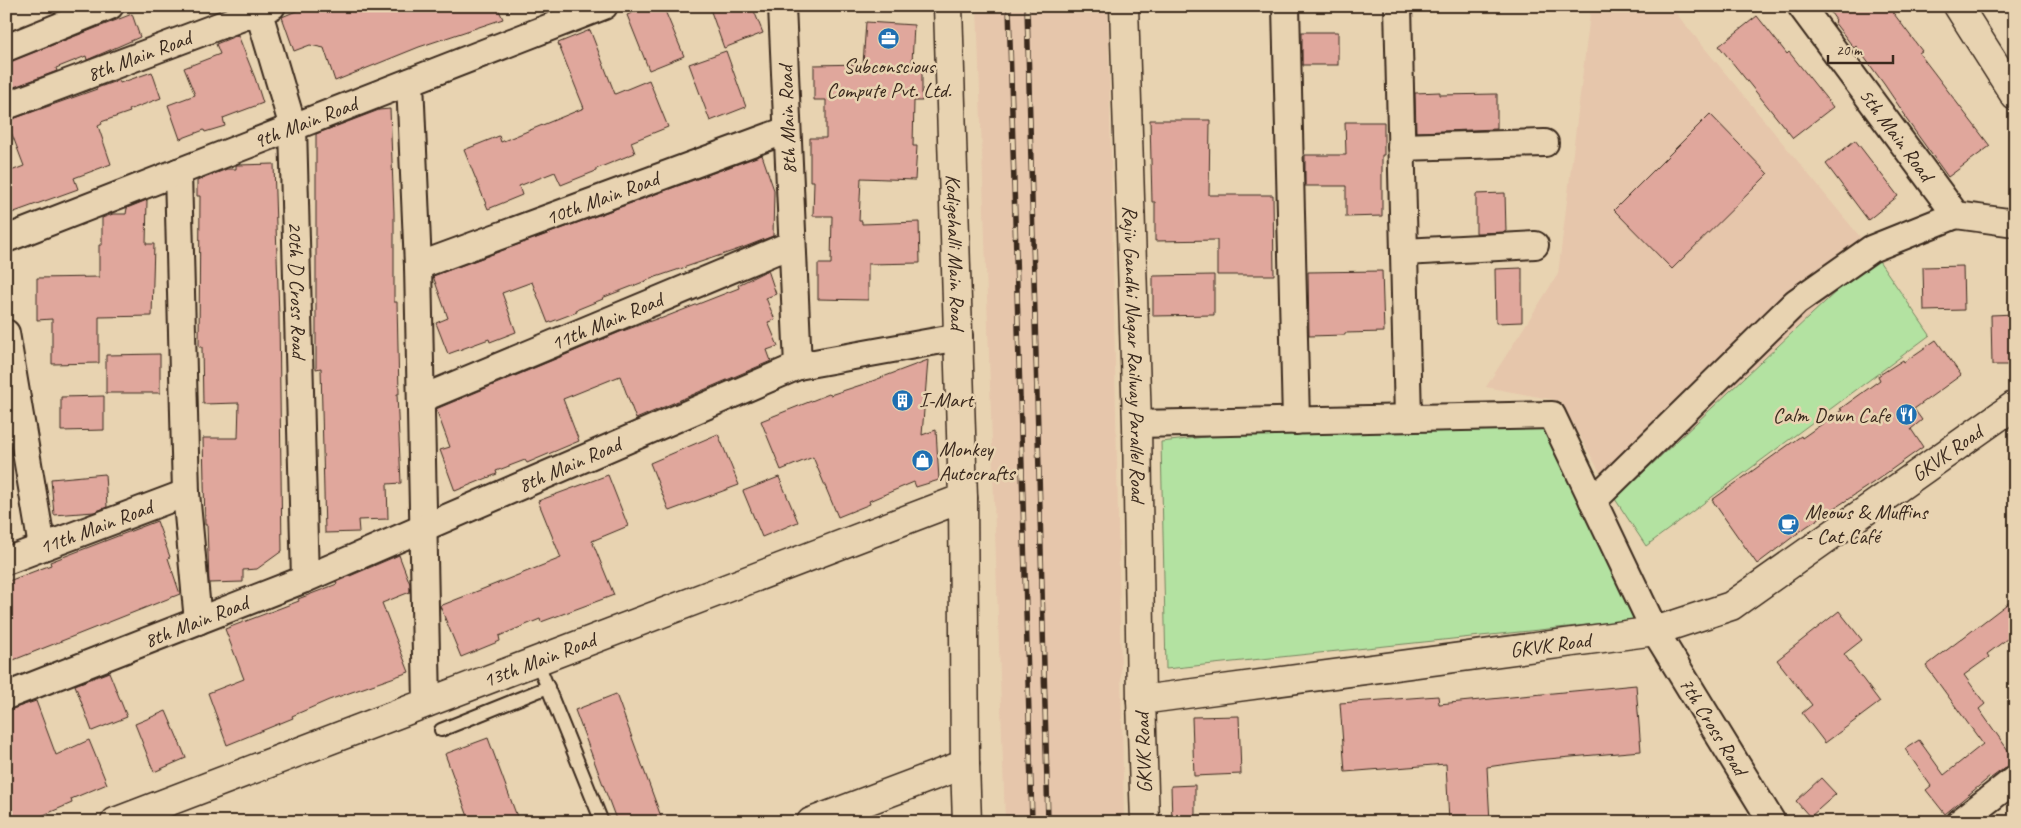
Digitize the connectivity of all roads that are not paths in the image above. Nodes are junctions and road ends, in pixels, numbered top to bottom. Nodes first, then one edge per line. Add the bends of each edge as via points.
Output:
1 (110, 6) edge
2 (604, 6) edge
3 (782, 6) edge
4 (948, 6) edge
5 (1124, 6) edge
6 (1286, 6) edge
7 (1398, 6) edge
8 (1801, 6) edge
9 (1958, 6) edge
10 (262, 8) edge
11 (6, 48) edge
12 (410, 82) junction
13 (2011, 91) edge
14 (6, 106) edge
15 (293, 128) junction
16 (787, 130) junction
17 (1545, 143) dead end
18 (1401, 148) junction
19 (178, 172) junction
20 (1956, 215) junction
21 (2015, 223) edge
22 (6, 239) edge
23 (792, 244) junction
24 (1535, 246) dead end
25 (1404, 252) junction
26 (418, 266) junction
27 (6, 333) edge
28 (959, 337) junction
29 (798, 366) junction
30 (11, 394) edge
31 (420, 399) junction
32 (2015, 405) edge
33 (1408, 418) junction
34 (1296, 420) junction
35 (1137, 424) junction
36 (186, 494) junction
37 (964, 498) junction
38 (1593, 501) junction
39 (424, 527) junction
40 (42, 547) junction
41 (6, 561) edge
42 (305, 579) junction
43 (198, 621) junction
44 (1655, 631) junction
45 (537, 661) junction
46 (548, 687) junction
47 (6, 696) edge
48 (1141, 700) junction
49 (427, 703) junction
50 (441, 730) dead end
51 (965, 764) junction
52 (2015, 779) edge
53 (842, 816) edge
54 (115, 822) edge
55 (602, 822) edge
56 (811, 822) edge
57 (967, 822) edge
58 (1145, 822) edge
59 (1772, 822) edge
60 (1960, 822) edge

1 - 11 street
2 - 12 street, 9th Main Road
3 - 16 street, 8th Main Road
4 - 28 street, Kodigehalli Main Road
5 - 35 street, Rajiv Gandhi Nagar Railway Parallel Road
6 - 34 street
7 - 18 street
8 - 20 street, 5th Main Road
9 - 13 street
10 - 14 street, 8th Main Road
10 - 15 street, 20th D Cross Road
12 - 15 street, 9th Main Road
12 - 26 street
15 - 19 street, 9th Main Road
15 - 42 street, 20th D Cross Road
16 - 23 street, 8th Main Road
16 - 26 street, 10th Main Road
17 - 18 street
18 - 25 street
19 - 22 street, 9th Main Road
19 - 36 street
20 - 21 street
20 - 38 street via 1871,249 1796,302
23 - 29 street, 8th Main Road
23 - 31 street, 11th Main Road
24 - 25 street
25 - 33 street
26 - 31 street
27 - 30 street
28 - 29 street
28 - 37 street, Kodigehalli Main Road
29 - 39 street, 8th Main Road
30 - 40 street
31 - 39 street
32 - 44 street, GKVK Road via 1731,606
33 - 34 street
33 - 38 street, 7th Cross Road via 1552,415
34 - 35 street
35 - 48 street, Rajiv Gandhi Nagar Railway Parallel Road
36 - 40 street, 11th Main Road
36 - 43 street
37 - 45 street, 13th Main Road
37 - 51 street, Kodigehalli Main Road
38 - 44 street, 7th Cross Road
39 - 42 street, 8th Main Road
39 - 49 street
40 - 41 street, 11th Main Road
42 - 43 street, 8th Main Road
43 - 47 street, 8th Main Road
44 - 48 street, GKVK Road
44 - 59 street, 7th Cross Road
45 - 46 lane
45 - 49 street, 13th Main Road
46 - 50 lane
46 - 55 lane
48 - 58 street, GKVK Road
49 - 54 street, 13th Main Road
51 - 53 street
51 - 57 street, Kodigehalli Main Road
52 - 60 street
53 - 56 street

